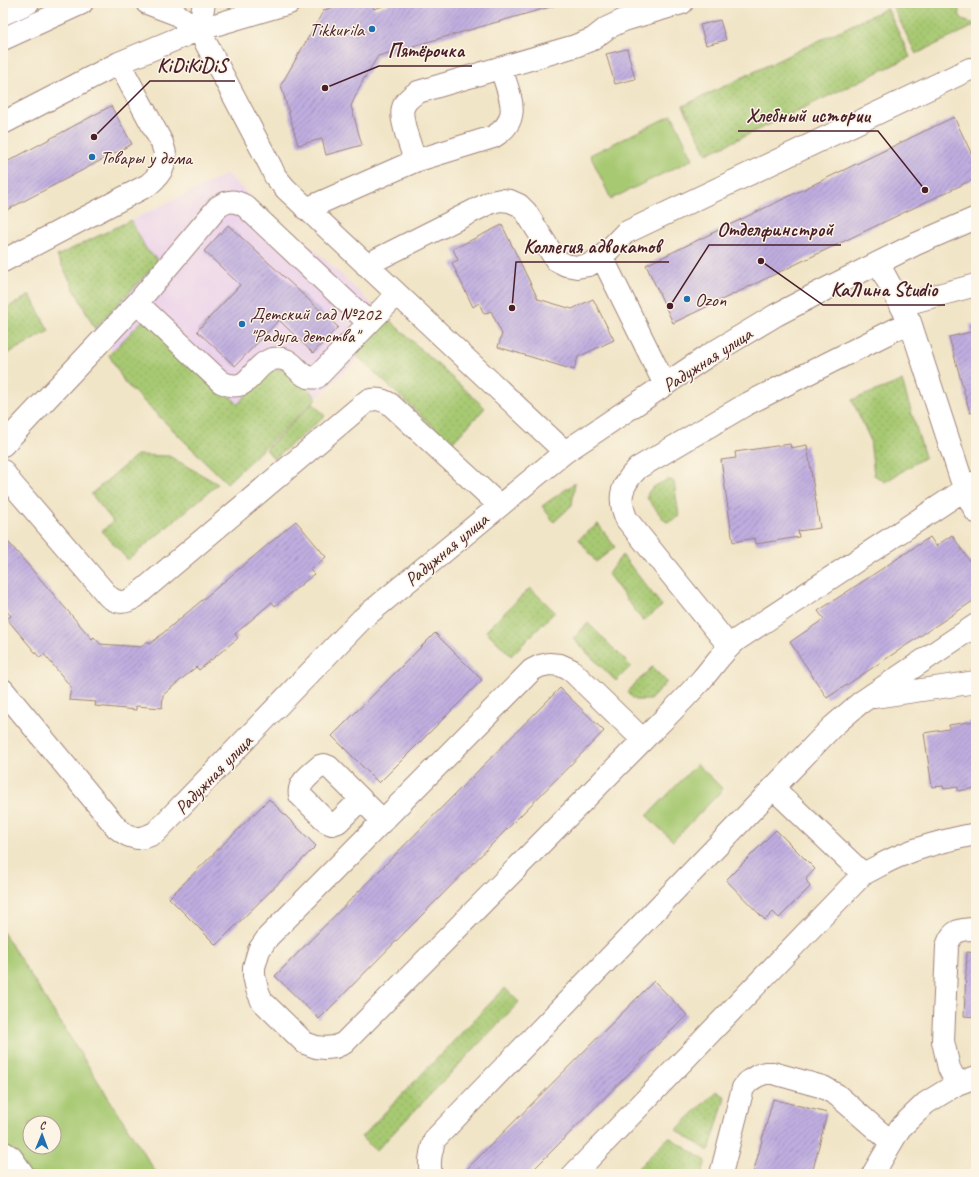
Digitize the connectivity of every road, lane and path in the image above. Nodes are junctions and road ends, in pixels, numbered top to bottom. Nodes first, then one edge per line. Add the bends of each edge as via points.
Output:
1 (28, 3) edge
2 (82, 3) edge
3 (147, 3) edge
4 (204, 3) edge
5 (289, 3) edge
6 (682, 3) edge
7 (631, 10) edge
8 (3, 14) edge
9 (199, 30) junction
10 (3, 39) edge
11 (119, 63) junction
12 (501, 68) junction
13 (974, 74) edge
14 (3, 123) edge
15 (414, 161) junction
16 (306, 209) junction
17 (976, 218) edge
18 (602, 257) junction
19 (3, 261) edge
20 (878, 263) junction
21 (366, 265) junction
22 (976, 284) edge
23 (397, 294) junction
24 (137, 303) junction
25 (905, 314) junction
26 (369, 323) junction
27 (665, 385) junction
28 (3, 445) edge
29 (565, 452) junction
30 (3, 471) edge
31 (970, 487) edge
32 (499, 505) junction
33 (976, 512) edge
34 (976, 625) edge
35 (729, 646) junction
36 (976, 682) edge
37 (3, 690) edge
38 (867, 698) junction
39 (643, 740) junction
40 (773, 788) junction
41 (361, 799) dead end
42 (383, 820) junction
43 (976, 834) edge
44 (863, 874) junction
45 (976, 929) edge
46 (966, 1080) edge
47 (891, 1142) junction
48 (3, 1152) edge
49 (23, 1174) edge
50 (431, 1174) edge
51 (574, 1174) edge
52 (720, 1174) edge
53 (873, 1174) edge

1 - 8 street
2 - 10 street
3 - 9 street via 176,14
4 - 9 street
5 - 9 street
6 - 7 street
7 - 12 street via 584,43
9 - 11 street
9 - 16 street via 276,176
11 - 14 street
11 - 19 street via 162,142 165,156 159,174 148,185
12 - 15 street via 512,106 512,118 502,132
12 - 15 street via 418,92 406,102 402,116
13 - 18 street via 626,233
15 - 16 street
16 - 21 street
17 - 20 street, Радужная улица via 936,234
18 - 21 street via 589,265 577,267 556,260 526,212 519,205 501,200 491,202
18 - 27 street
20 - 25 street
20 - 27 street, Радужная улица via 776,315
21 - 23 street
22 - 25 street
23 - 26 street
23 - 29 street
24 - 26 street via 228,386 245,383 261,366 274,359 288,360 305,376 317,377
24 - 26 street via 218,207 230,201 245,206
24 - 28 street
25 - 31 street
25 - 35 street via 638,468 629,477 622,495 623,511 627,520
27 - 29 street, Радужная улица
29 - 32 street, Радужная улица
30 - 32 street via 109,597 122,602 135,597 372,399 390,404
31 - 33 street
31 - 35 street
32 - 37 street, Радужная улица via 362,619 156,832 149,836 133,838 117,828
34 - 38 street
35 - 39 street via 690,693
36 - 38 street
38 - 40 street via 832,727
39 - 42 street via 571,670 560,665 540,666 532,670
39 - 42 street via 344,1043 336,1047 316,1047 305,1043 262,1001 254,976 256,959 268,937
40 - 44 street
40 - 50 street via 435,1139 430,1159
41 - 42 street
43 - 44 street via 923,847
44 - 51 street
45 - 46 street via 953,933 946,946 943,1041 949,1068
46 - 47 street via 926,1102 900,1128
47 - 52 street via 830,1090 773,1073 764,1073 749,1081 743,1088
47 - 53 street
48 - 49 street via 11,1157

